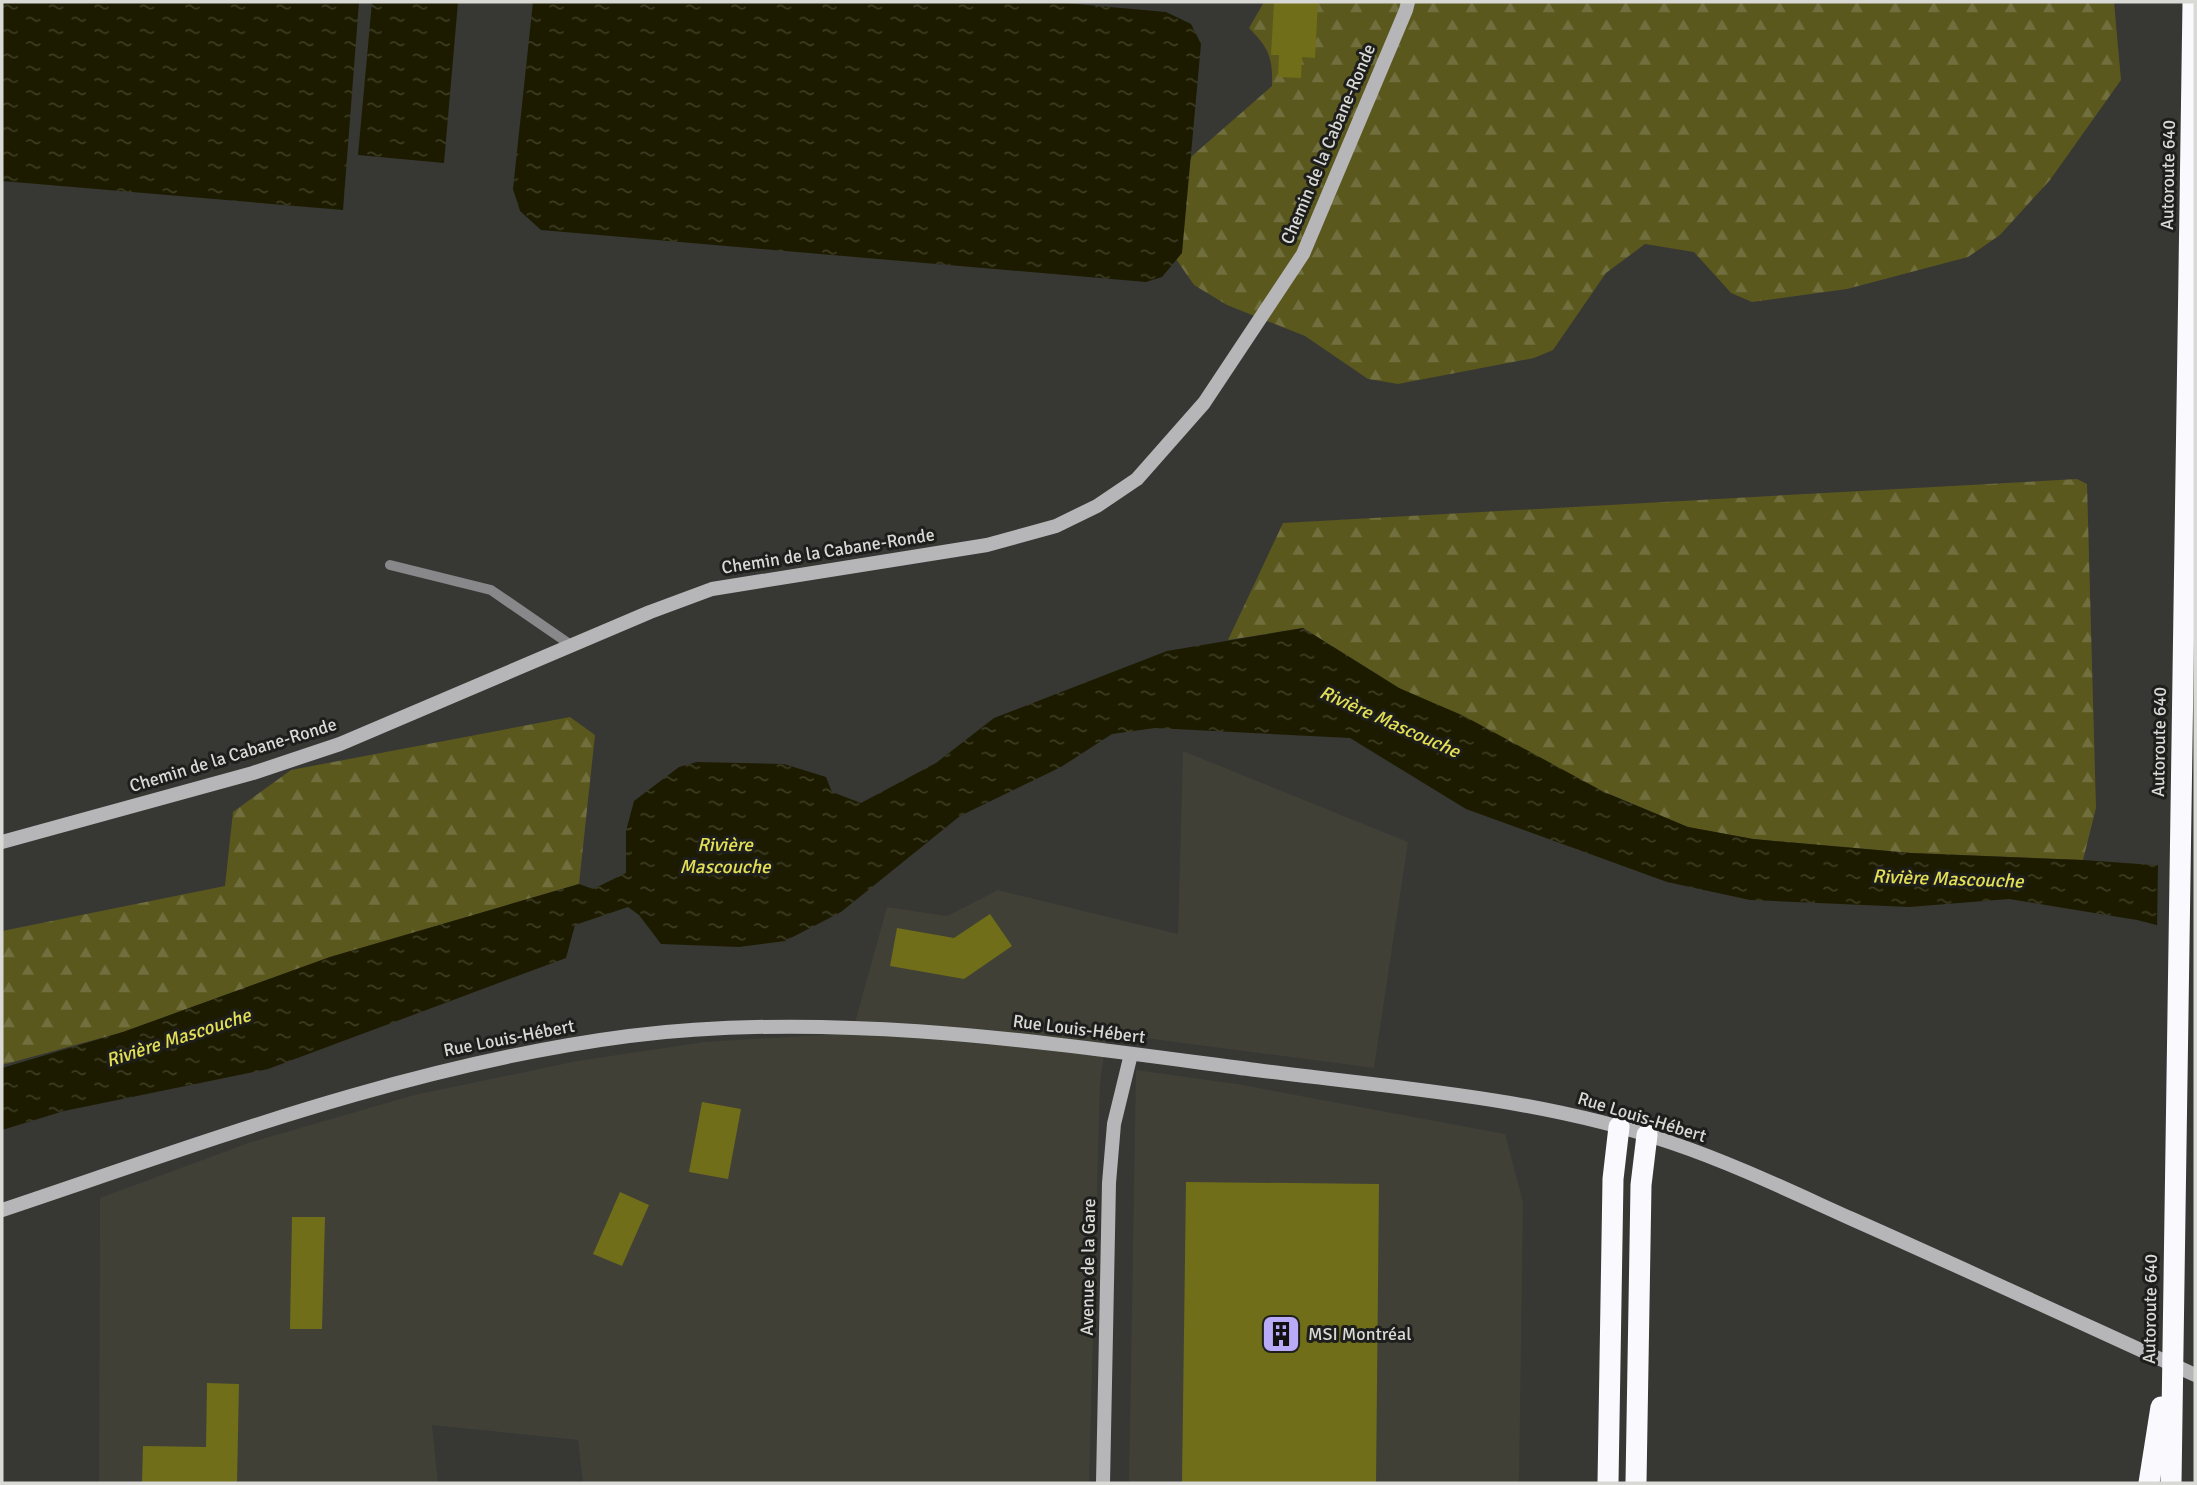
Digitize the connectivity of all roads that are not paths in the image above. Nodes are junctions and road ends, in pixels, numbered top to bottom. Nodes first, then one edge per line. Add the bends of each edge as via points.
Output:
1 (1408, 2) edge
2 (2193, 2) edge
3 (390, 565) dead end
4 (571, 645) junction
5 (2, 842) edge
6 (1131, 1054) junction
7 (1619, 1127) junction
8 (1647, 1135) junction
9 (2, 1210) edge
10 (2173, 1332) junction
11 (2195, 1375) edge
12 (1103, 1483) edge
13 (1608, 1483) edge
14 (1636, 1483) edge
15 (2149, 1483) edge
16 (2171, 1483) edge

1 - 4 street, Chemin de la Cabane-Ronde via 1303,254 1204,402 1137,479 1056,526 987,545 712,589
2 - 10 highway, Autoroute 640
3 - 4 lane via 491,590
4 - 5 street, Chemin de la Cabane-Ronde via 340,744 253,773
6 - 7 street, Rue Louis-Hébert via 1500,1102
6 - 9 street, Rue Louis-Hébert via 947,1034 829,1027 628,1036 393,1083
6 - 12 street, Avenue de la Gare via 1114,1124 1109,1183
7 - 8 street, Rue Louis-Hébert
7 - 13 highway via 1613,1179
8 - 11 street, Rue Louis-Hébert via 1762,1179
8 - 14 highway via 1641,1185
10 - 15 highway
10 - 16 highway, Autoroute 640

